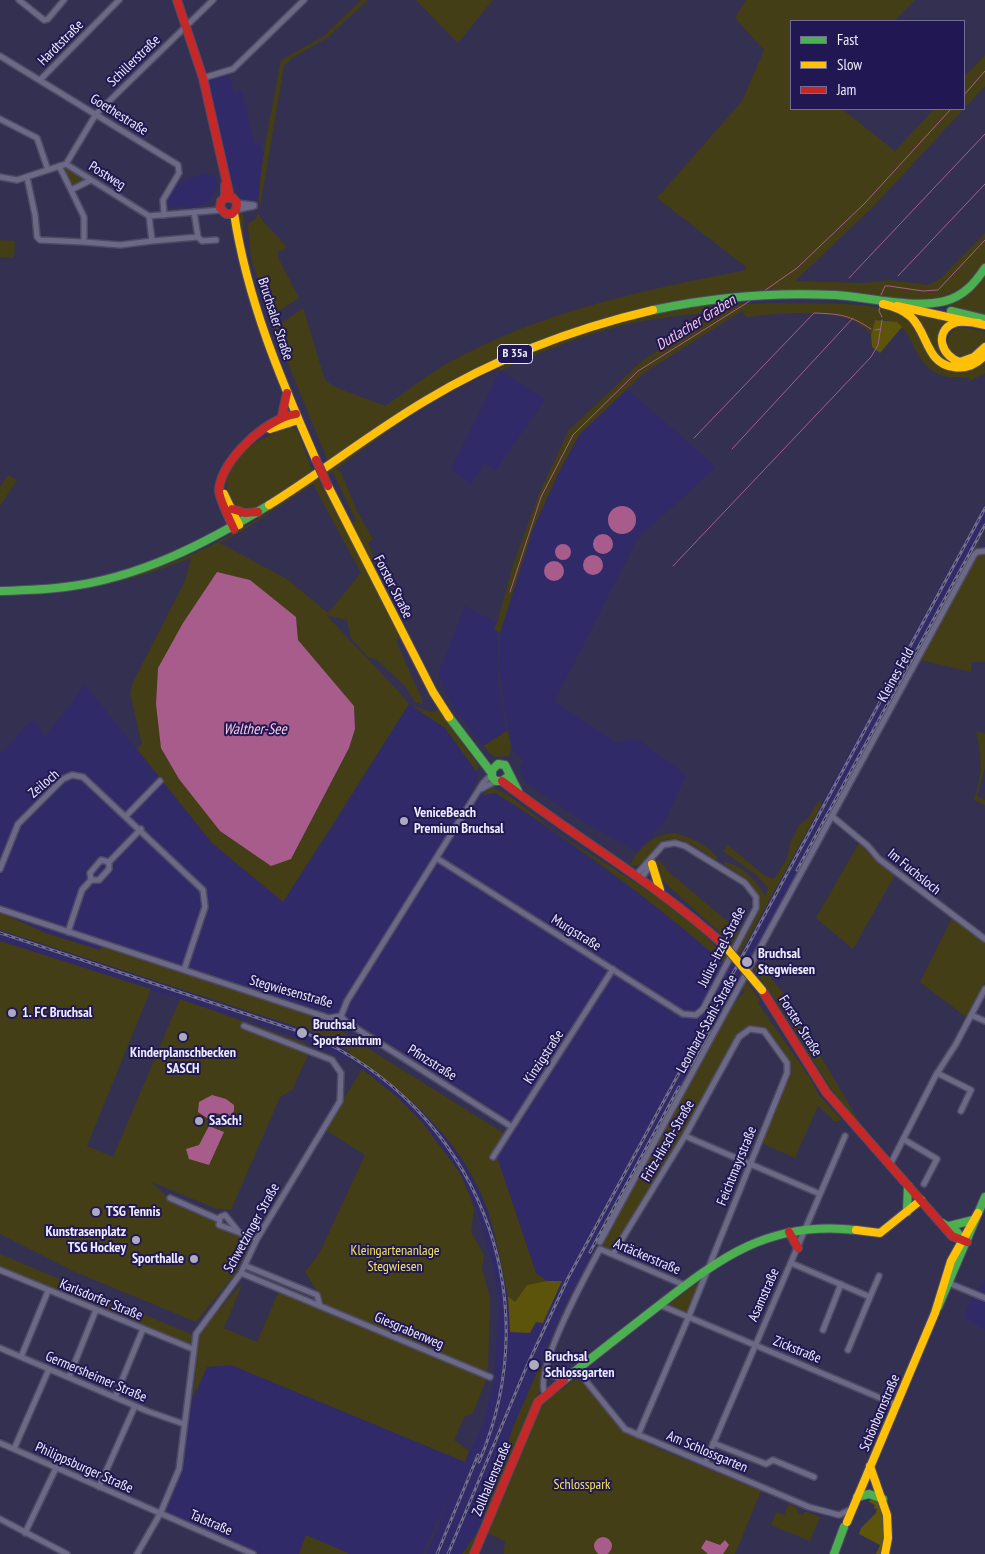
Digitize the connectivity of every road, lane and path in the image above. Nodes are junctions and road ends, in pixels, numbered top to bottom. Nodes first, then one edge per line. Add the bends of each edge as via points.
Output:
1 (19, 0) edge
2 (64, 0) edge
3 (119, 0) edge
4 (178, 0) edge
5 (214, 0) edge
6 (304, 0) edge
7 (187, 25) junction
8 (0, 56) edge
9 (203, 78) junction
10 (40, 80) junction
11 (96, 114) junction
12 (0, 119) edge
13 (66, 164) junction
14 (59, 166) junction
15 (48, 170) junction
16 (0, 177) edge
17 (27, 177) junction
18 (91, 180) junction
19 (70, 190) junction
20 (229, 206) junction
21 (194, 212) junction
22 (164, 215) junction
23 (150, 216) junction
24 (198, 237) junction
25 (216, 240) dead end
26 (152, 241) junction
27 (84, 242) junction
28 (985, 268) edge
29 (755, 298) junction
30 (863, 300) junction
31 (704, 302) junction
32 (887, 303) junction
33 (921, 305) junction
34 (983, 323) edge
35 (985, 347) edge
36 (985, 355) edge
37 (287, 393) junction
38 (282, 416) junction
39 (297, 417) junction
40 (268, 429) junction
41 (220, 483) junction
42 (232, 509) junction
43 (261, 511) junction
44 (236, 527) junction
45 (985, 551) edge
46 (0, 592) edge
47 (498, 775) junction
48 (160, 781) dead end
49 (126, 816) junction
50 (833, 817) junction
51 (141, 829) junction
52 (655, 854) junction
53 (438, 859) junction
54 (109, 862) junction
55 (652, 864) junction
56 (0, 869) edge
57 (639, 876) junction
58 (91, 880) junction
59 (660, 890) junction
60 (0, 909) edge
61 (68, 932) junction
62 (985, 939) edge
63 (613, 969) junction
64 (184, 970) junction
65 (985, 989) edge
66 (703, 1009) joint
67 (972, 1014) junction
68 (341, 1016) junction
69 (985, 1021) edge
70 (244, 1026) dead end
71 (787, 1073) joint
72 (937, 1073) junction
73 (961, 1111) dead end
74 (512, 1127) junction
75 (685, 1136) junction
76 (845, 1136) dead end
77 (904, 1139) junction
78 (493, 1157) dead end
79 (890, 1164) junction
80 (750, 1166) junction
81 (924, 1184) dead end
82 (908, 1186) junction
83 (820, 1194) junction
84 (170, 1198) dead end
85 (921, 1200) junction
86 (984, 1203) edge
87 (907, 1212) junction
88 (975, 1217) junction
89 (218, 1219) junction
90 (940, 1223) junction
91 (949, 1226) junction
92 (806, 1230) junction
93 (238, 1231) junction
94 (789, 1232) junction
95 (257, 1238) junction
96 (964, 1241) junction
97 (600, 1242) dead end
98 (798, 1248) junction
99 (612, 1254) junction
100 (791, 1263) junction
101 (246, 1266) junction
102 (709, 1267) junction
103 (0, 1272) edge
104 (241, 1273) junction
105 (879, 1276) dead end
106 (946, 1282) junction
107 (841, 1284) junction
108 (684, 1285) junction
109 (48, 1291) junction
110 (870, 1297) junction
111 (985, 1298) edge
112 (660, 1305) junction
113 (320, 1306) junction
114 (96, 1310) junction
115 (689, 1316) junction
116 (143, 1329) junction
117 (823, 1330) dead end
118 (754, 1345) junction
119 (0, 1348) edge
120 (193, 1349) junction
121 (848, 1350) dead end
122 (21, 1357) junction
123 (50, 1370) junction
124 (576, 1370) junction
125 (546, 1372) junction
126 (490, 1377) dead end
127 (69, 1378) junction
128 (563, 1380) junction
129 (545, 1394) junction
130 (115, 1397) junction
131 (897, 1405) junction
132 (136, 1406) junction
133 (184, 1424) junction
134 (638, 1435) junction
135 (0, 1443) edge
136 (713, 1443) junction
137 (14, 1449) junction
138 (704, 1463) junction
139 (870, 1466) junction
140 (56, 1468) junction
141 (814, 1477) dead end
142 (99, 1487) junction
143 (857, 1497) junction
144 (883, 1499) junction
145 (853, 1508) junction
146 (160, 1514) junction
147 (0, 1519) edge
148 (25, 1533) junction
149 (67, 1554) edge
150 (137, 1554) edge
151 (253, 1554) edge
152 (474, 1554) edge
153 (834, 1554) edge
154 (885, 1554) edge

1 - 2 street via 44,20
3 - 10 street, Hardtstraße
4 - 7 main road, Bruchsaler Straße
5 - 7 street, Schillerstraße
6 - 9 street via 233,69
7 - 9 main road, Bruchsaler Straße
7 - 11 street, Schillerstraße
8 - 10 street, Goethestraße
9 - 20 main road, Bruchsaler Straße
10 - 11 street, Goethestraße
11 - 13 street, Schillerstraße
11 - 22 street, Goethestraße via 178,165 179,173 163,200
12 - 15 street via 37,138
13 - 14 street
13 - 18 street, Postweg
14 - 15 street
14 - 19 street
15 - 17 street
16 - 17 street via 17,180
17 - 27 street via 37,237 40,240
18 - 19 street
18 - 23 street, Postweg
19 - 27 street via 84,217
20 - 21 street
20 - 37 main road, Bruchsaler Straße via 259,315
21 - 22 street
21 - 24 street
22 - 23 street
23 - 26 street
24 - 25 street via 202,241
24 - 26 street
26 - 27 street via 120,245
28 - 33 main road via 961,295
29 - 30 main road, B 35a
29 - 30 main road, B 35a via 765,295
29 - 31 main road, B 35a
29 - 31 main road, B 35a
30 - 32 main road, B 35a
31 - 43 main road, B 35a via 612,321 522,351 425,401
32 - 33 main road, B 35a
32 - 34 main road, B 35a
32 - 36 main road via 915,321 928,350 940,364 960,368 973,365
33 - 34 main road, B 35a
34 - 35 main road via 959,322 950,326 943,333 942,347 947,356 960,362 974,357
37 - 38 main road
37 - 39 main road, Bruchsaler Straße
38 - 39 main road
38 - 40 main road
39 - 40 main road
39 - 47 main road, Forster Straße, bridge via 328,486 433,692 450,719
40 - 41 main road via 233,455 222,472
41 - 42 main road
41 - 44 main road via 220,498
42 - 43 main road via 245,513
42 - 44 main road
43 - 44 main road, B 35a
44 - 46 main road, B 35a via 176,558 122,576 62,588
45 - 50 street, Kleines Feld via 974,556
47 - 53 street, Stegwiesenstraße via 480,789
47 - 57 main road, Forster Straße via 562,825
48 - 49 street
49 - 51 street, Zeiloch
49 - 56 street, Zeiloch via 83,777 72,775 63,779 18,824
50 - 62 street, Im Fuchsloch via 879,859
50 - 97 street, Leonhard-Stahl-Straße
51 - 54 street
51 - 64 street, Zeiloch via 203,890 205,907
52 - 55 street
52 - 57 street, Julius-Itzel-Straße
52 - 66 street, Julius-Itzel-Straße via 662,845 680,844 745,883 756,897 756,908 750,921
53 - 63 street, Murgstraße
53 - 68 street, Stegwiesenstraße via 346,1001
54 - 58 street via 110,869 100,880
54 - 58 street via 102,860 90,873
55 - 57 street
55 - 59 main road
57 - 59 main road, Forster Straße
58 - 61 street via 82,890
59 - 79 main road, Forster Straße, bridge via 700,921 762,990 826,1092
60 - 61 street, Stegwiesenstraße
61 - 64 street, Stegwiesenstraße
63 - 66 street, Murgstraße via 687,1016 696,1015
63 - 74 street, Kinzigstraße
64 - 68 street, Stegwiesenstraße via 329,1018
65 - 67 street
67 - 69 street
67 - 72 street
68 - 74 street, Pfinzstraße
70 - 95 street, Schwetzinger Straße via 332,1060 341,1073 342,1087 340,1101
71 - 75 street, Fritz-Hirsch-Straße via 787,1063 764,1031 750,1028 739,1037
71 - 80 street, Feichtmayrstraße
72 - 73 street via 971,1090
72 - 77 street
74 - 78 street, Kinzigstraße
75 - 80 street
75 - 99 street, Fritz-Hirsch-Straße
76 - 83 street, Asamstraße
77 - 79 street
77 - 81 street via 937,1159
79 - 82 main road, Forster Straße
80 - 83 street
80 - 102 street, Feichtmayrstraße
82 - 85 main road, Forster Straße
82 - 87 main road
83 - 92 street, Asamstraße
84 - 89 street
85 - 87 main road
85 - 90 main road, Forster Straße
86 - 88 main road, Schönbornstraße
87 - 92 main road via 880,1233 837,1228
88 - 91 main road via 964,1224
88 - 96 main road, Schönbornstraße
89 - 93 street via 220,1225
89 - 93 street via 225,1215
90 - 91 main road
90 - 96 main road, Forster Straße via 952,1236
91 - 96 main road
92 - 94 main road
92 - 98 street, Asamstraße
93 - 95 street
94 - 98 main road
94 - 102 main road via 749,1244
95 - 101 street, Schwetzinger Straße
96 - 106 main road, Schönbornstraße
98 - 100 street, Asamstraße
99 - 108 street, Artäckerstraße
99 - 125 street, Artäckerstraße via 600,1250 559,1331
100 - 107 street
100 - 118 street, Asamstraße
101 - 104 street, Schwetzinger Straße
101 - 113 street, Giesgrabenweg via 317,1295
102 - 108 main road
102 - 115 street, Feichtmayrstraße
103 - 109 street, Karlsdorfer Straße
104 - 113 street, Giesgrabenweg
104 - 120 street, Schwetzinger Straße via 200,1328
105 - 110 street
106 - 111 street
106 - 131 main road, Schönbornstraße
107 - 110 street
107 - 117 street
108 - 112 main road
109 - 114 street, Karlsdorfer Straße
109 - 122 street
110 - 121 street
112 - 115 street, Zickstraße
112 - 124 main road
113 - 126 street, Giesgrabenweg
114 - 116 street, Karlsdorfer Straße
114 - 127 street
115 - 118 street, Zickstraße
115 - 134 street
116 - 120 street, Karlsdorfer Straße
116 - 130 street
118 - 131 street, Zickstraße
118 - 136 street, Asamstraße
119 - 122 street, Germersheimer Straße
120 - 133 street, Schwetzinger Straße
122 - 123 street, Germersheimer Straße
123 - 127 street, Germersheimer Straße
123 - 137 street
124 - 128 main road
124 - 134 street, Am Schlossgarten via 622,1426
125 - 128 street
125 - 129 street
127 - 130 street, Germersheimer Straße
128 - 129 main road
129 - 152 main road, Zollhallenstraße
130 - 132 street, Germersheimer Straße
131 - 139 main road, Schönbornstraße
132 - 133 street, Germersheimer Straße
132 - 142 street
133 - 146 street, Schwetzinger Straße via 179,1469
134 - 138 street, Am Schlossgarten
135 - 137 street, Philippsburger Straße
136 - 138 street, Asamstraße
136 - 141 street via 766,1464 773,1460
137 - 140 street, Philippsburger Straße
138 - 145 street, Am Schlossgarten via 802,1504 835,1514
139 - 143 main road, Schönbornstraße
139 - 144 main road
140 - 142 street, Philippsburger Straße
140 - 148 street
142 - 146 street, Philippsburger Straße
143 - 144 main road via 869,1494
143 - 145 main road, Schönbornstraße
144 - 154 main road via 889,1531
145 - 153 main road, Schönbornstraße
146 - 150 street, Schwetzinger Straße
146 - 151 street, Talstraße
147 - 148 street
148 - 149 street

